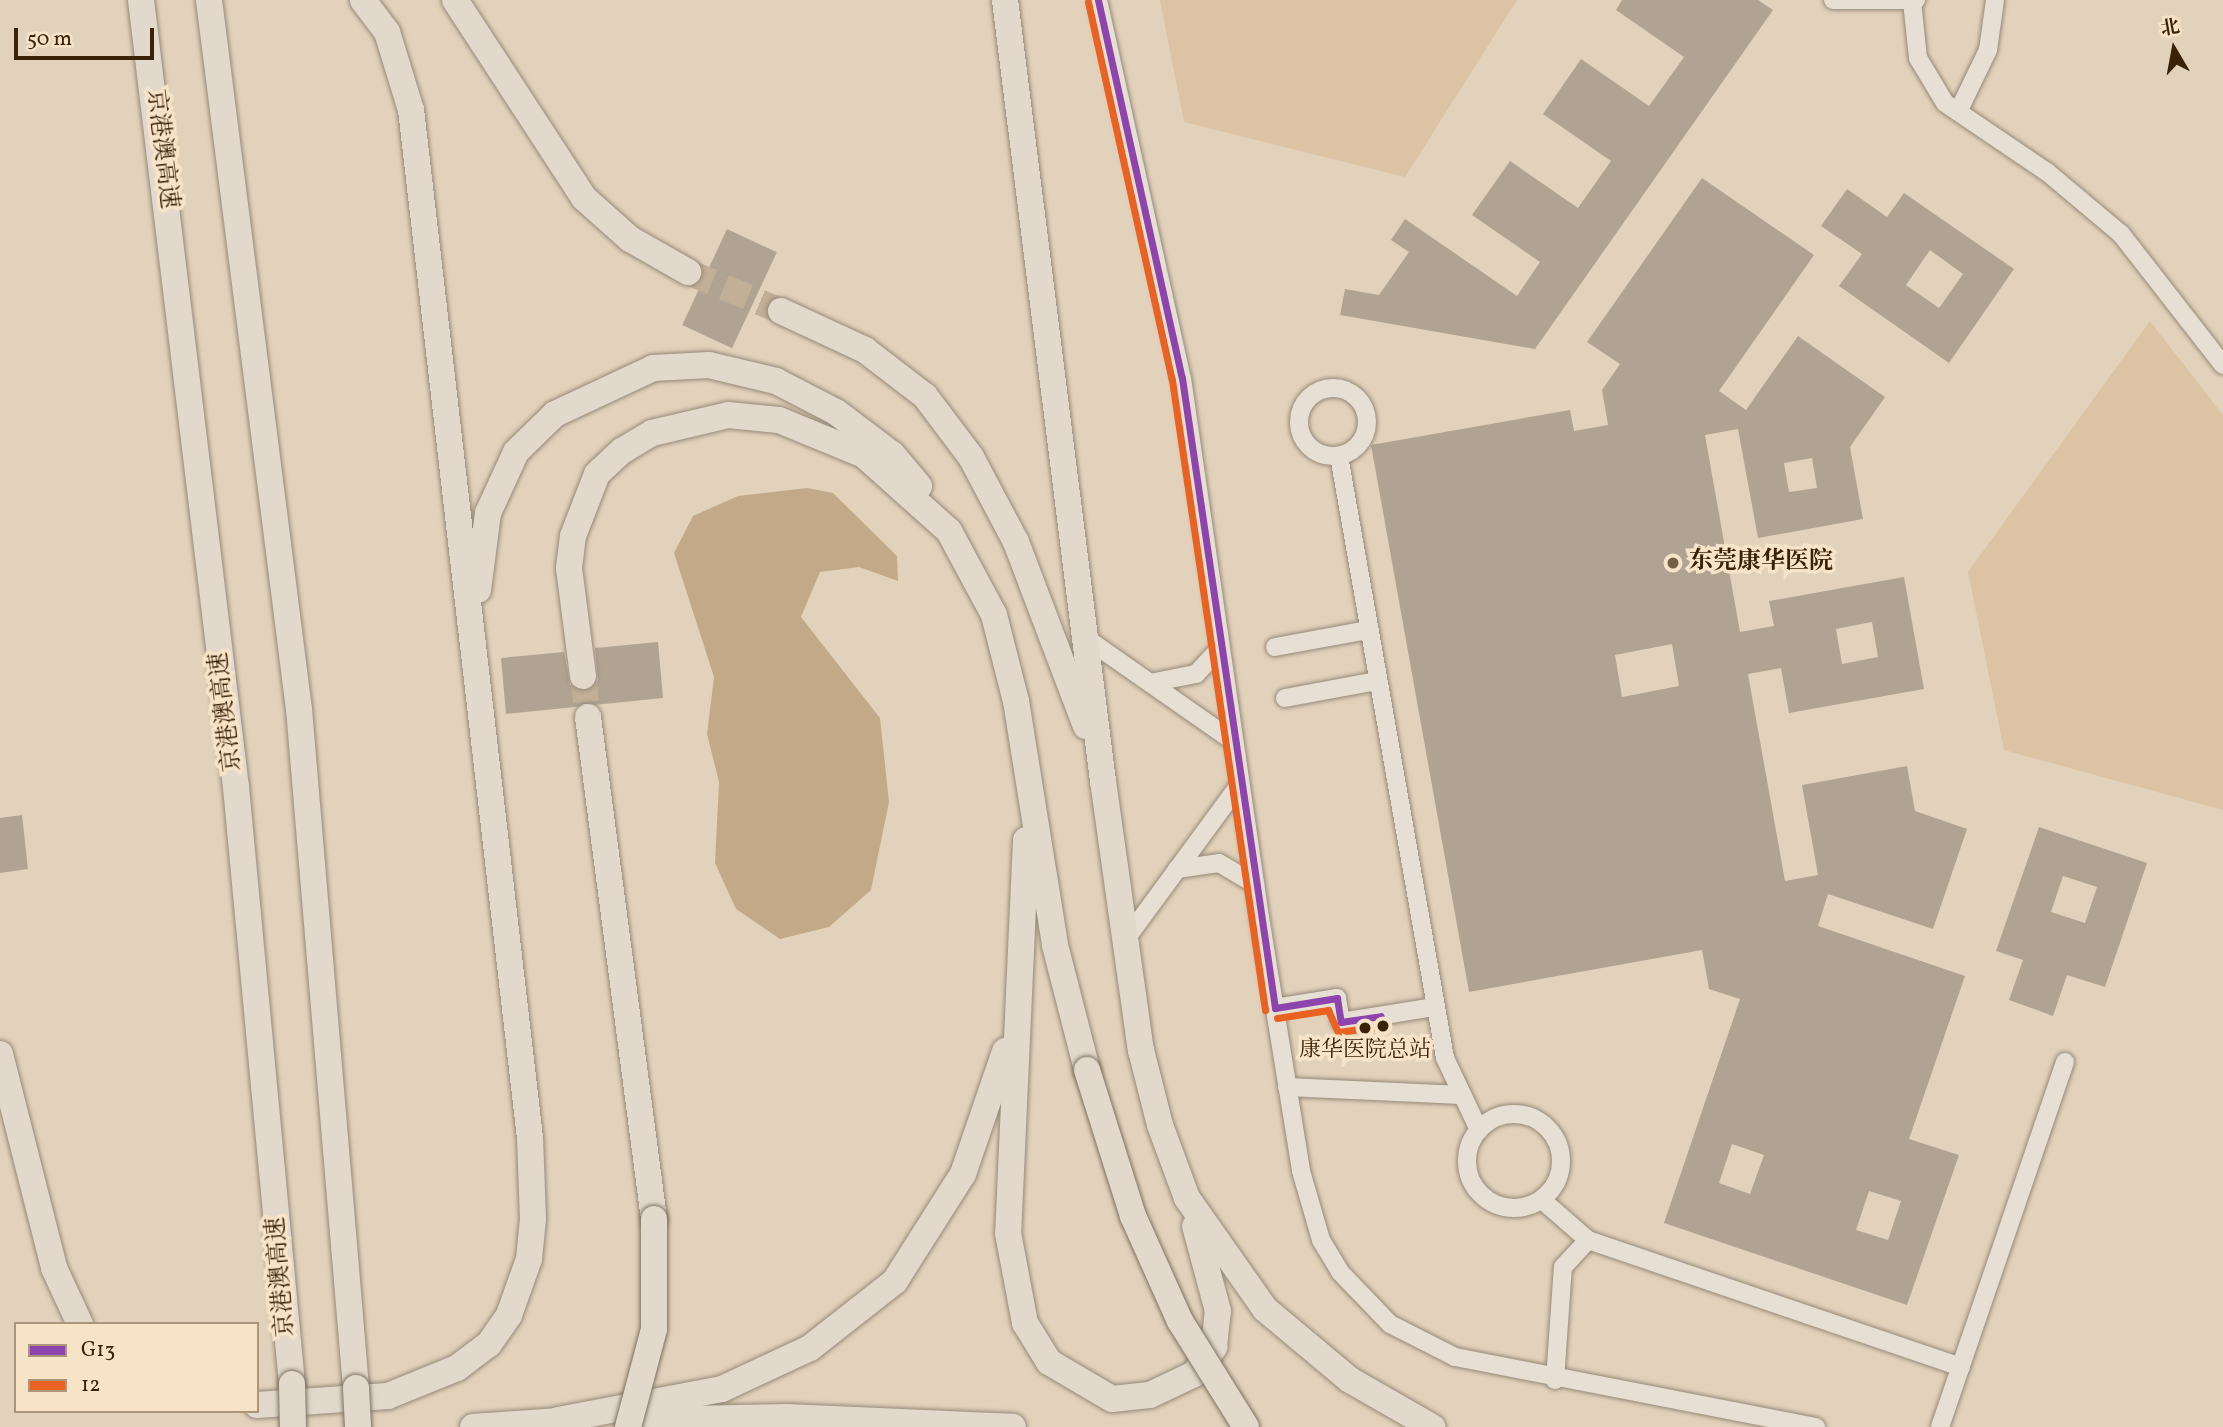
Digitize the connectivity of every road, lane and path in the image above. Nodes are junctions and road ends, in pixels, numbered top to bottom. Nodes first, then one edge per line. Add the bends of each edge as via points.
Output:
1 (141, 0) edge
2 (209, 0) edge
3 (363, 0) edge
4 (455, 0) edge
5 (1005, 0) edge
6 (1098, 0) edge
7 (1833, 0) edge
8 (1995, 0) edge
9 (1914, 1) edge
10 (1958, 112) junction
11 (688, 272) tunnel mouth
12 (781, 312) tunnel mouth
13 (2223, 365) edge
14 (1339, 456) dead end
15 (949, 531) junction
16 (1368, 630) junction
17 (1087, 639) junction
18 (1275, 647) dead end
19 (1219, 649) junction
20 (583, 676) tunnel mouth
21 (1377, 681) junction
22 (477, 683) junction
23 (1150, 683) junction
24 (1285, 698) dead end
25 (588, 717) tunnel mouth
26 (1232, 740) junction
27 (1025, 757) junction
28 (1103, 781) junction
29 (1239, 785) junction
30 (1177, 869) junction
31 (1255, 884) junction
32 (1126, 939) junction
33 (1020, 981) junction
34 (1436, 1007) junction
35 (1275, 1008) junction
36 (0, 1054) edge
37 (2065, 1062) dead end
38 (1287, 1087) junction
39 (1462, 1095) junction
40 (1479, 1130) junction
41 (1187, 1198) junction
42 (1542, 1200) junction
43 (1588, 1240) junction
44 (79, 1322) edge
45 (1961, 1367) junction
46 (1555, 1380) junction
47 (259, 1405) edge
48 (558, 1420) junction
49 (293, 1427) edge
50 (358, 1427) edge
51 (473, 1427) edge
52 (628, 1427) edge
53 (1013, 1427) edge
54 (1246, 1427) edge
55 (1432, 1427) edge
56 (1816, 1427) edge
57 (1940, 1427) edge

1 - 49 highway, 京港澳高速, bridge via 163,149 236,787
2 - 50 highway, bridge via 232,142 299,709
3 - 22 highway via 387,32 411,110
4 - 11 highway via 584,198 630,239
5 - 17 highway
6 - 19 lane via 1182,378
7 - 9 lane
8 - 10 lane via 1988,50
9 - 10 lane via 1917,58 1929,85
10 - 13 lane via 2066,187 2121,234
12 - 28 highway via 865,351 925,396 971,457 1056,641
14 - 16 lane
15 - 20 highway via 864,455 814,431 728,415 652,433 597,474 573,536 569,568
15 - 22 highway via 892,454 836,412 776,381 722,368 653,368 555,414 516,452 488,513 478,578
15 - 27 highway via 994,615
16 - 18 lane
16 - 21 lane
17 - 23 lane
17 - 28 highway
19 - 23 lane via 1196,674
19 - 26 lane
21 - 24 lane
21 - 34 lane
22 - 47 highway via 530,1138 533,1219 521,1291 489,1344 425,1384 344,1403
23 - 26 lane
25 - 52 highway, bridge via 654,1219 654,1329
26 - 29 lane
27 - 33 highway
27 - 54 highway, bridge via 1055,944 1087,1070 1133,1216 1180,1321
28 - 32 highway
29 - 30 lane
29 - 31 lane
30 - 31 lane via 1219,863
30 - 32 lane
31 - 35 lane
32 - 41 highway via 1141,1050
33 - 41 highway via 1008,1233 1013,1282 1025,1323 1049,1362 1076,1383 1112,1399 1150,1395 1194,1374 1214,1347 1218,1311
33 - 48 highway via 995,1095 963,1174 895,1281 810,1348 722,1389
34 - 35 lane via 1341,1022 1337,998
34 - 39 lane via 1444,1058
35 - 38 lane
36 - 44 highway via 54,1268
37 - 45 lane
38 - 39 lane
38 - 46 lane via 1308,1206 1340,1272 1363,1300 1421,1343
39 - 40 lane
40 - 42 lane via 1467,1162 1479,1193 1509,1208
40 - 42 lane via 1508,1115 1531,1118 1550,1130 1560,1150 1560,1172
41 - 55 highway via 1265,1309 1350,1380
42 - 43 lane
43 - 45 lane
43 - 46 lane via 1563,1267
45 - 57 lane
46 - 56 lane
48 - 51 highway
48 - 53 highway via 787,1417

